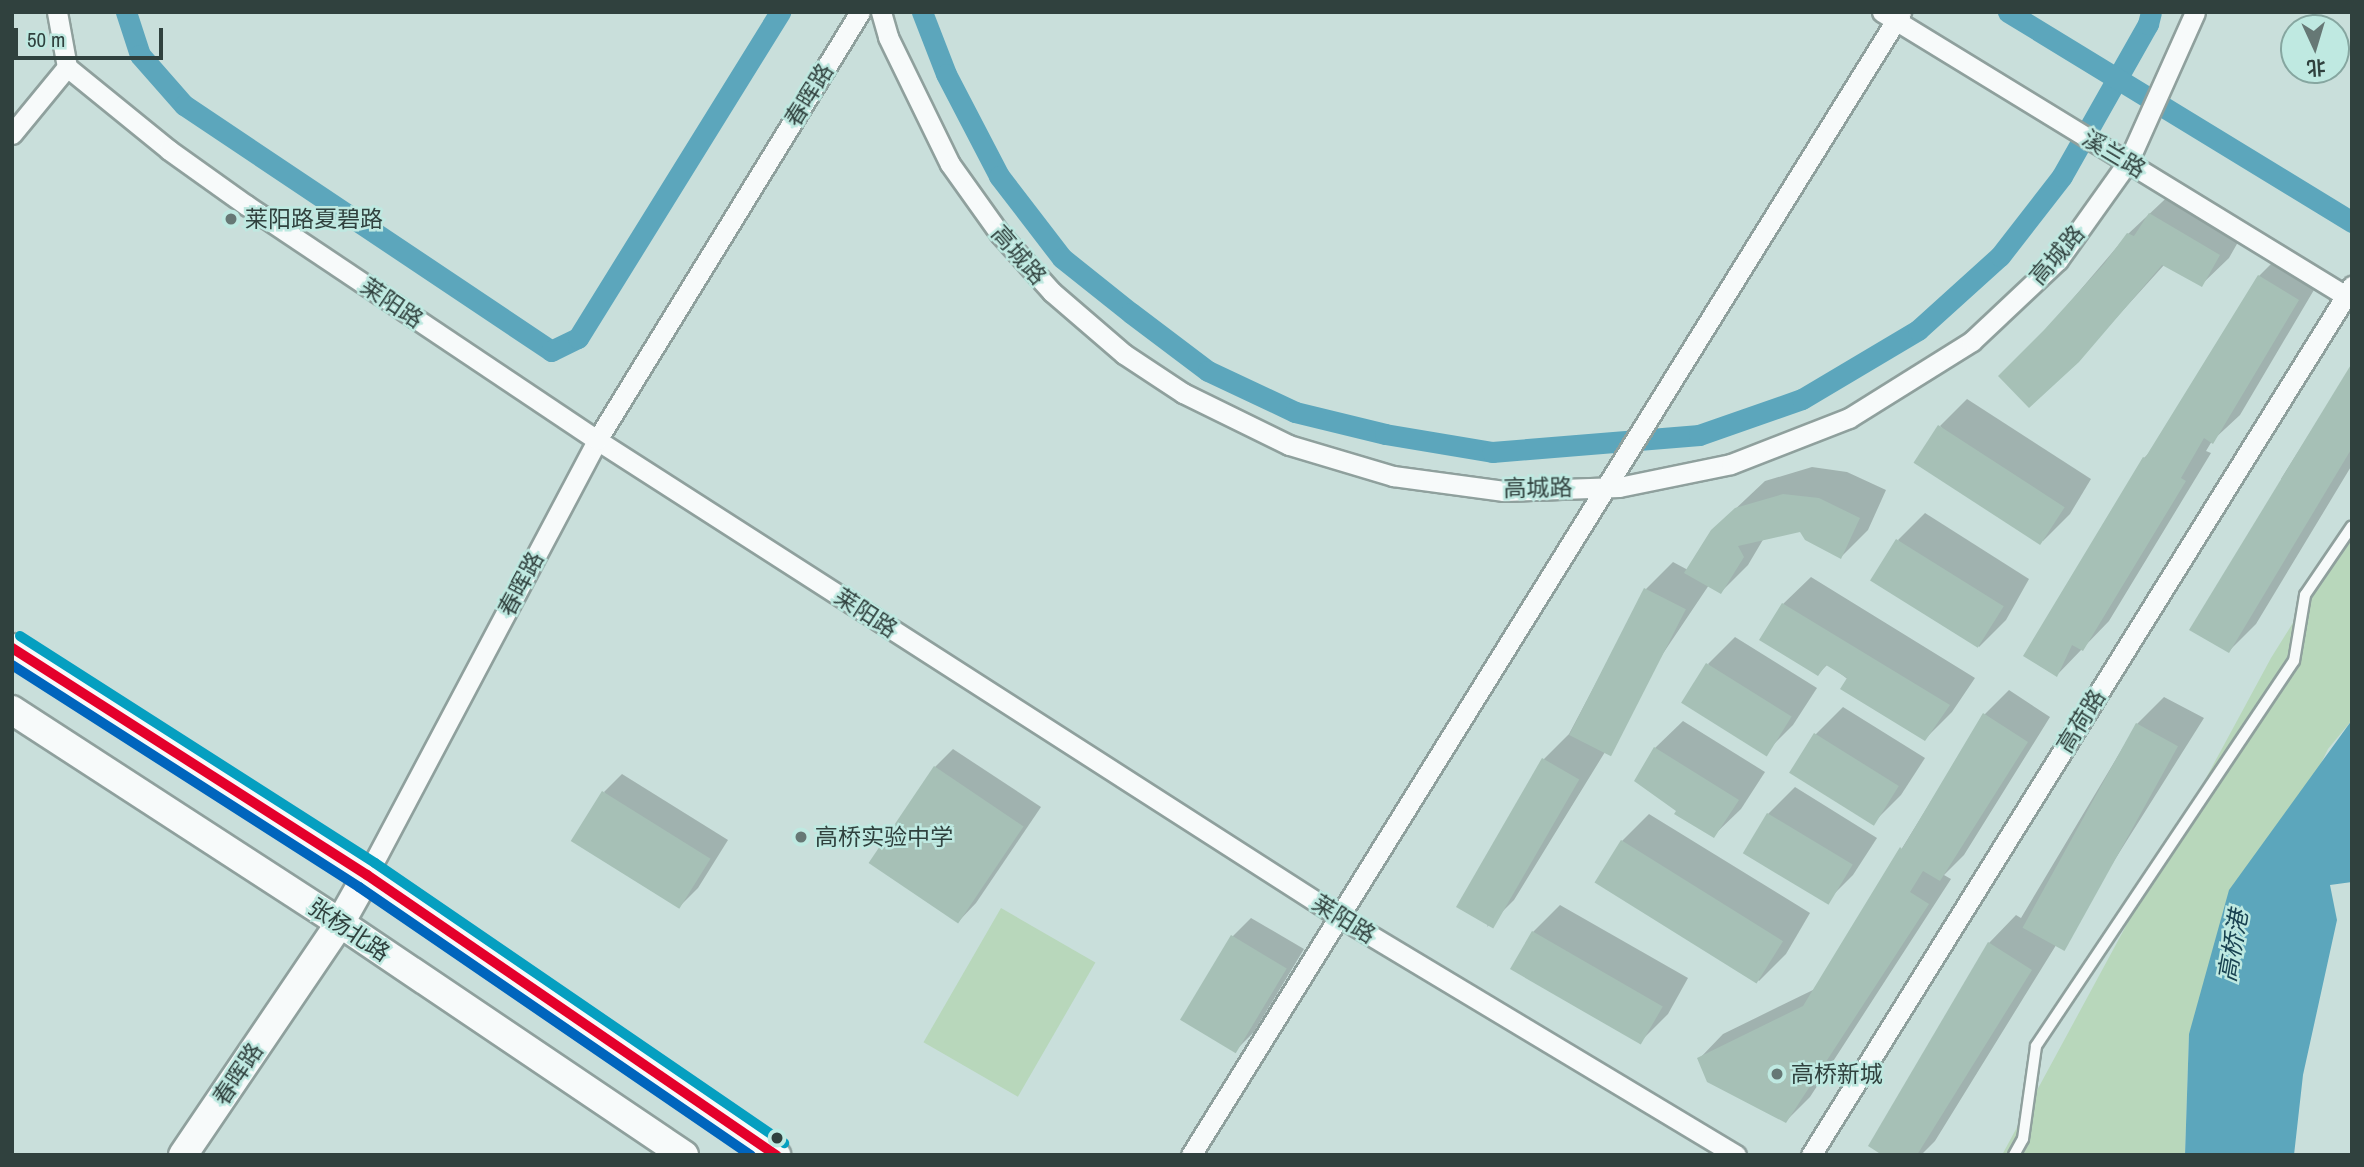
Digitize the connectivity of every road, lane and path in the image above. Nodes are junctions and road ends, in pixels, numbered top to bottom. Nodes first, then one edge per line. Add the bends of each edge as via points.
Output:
1 (57, 12) edge
2 (860, 12) edge
3 (881, 12) edge
4 (2195, 12) edge
5 (1893, 15) edge
6 (67, 67) junction
7 (12, 134) edge
8 (2128, 162) junction
9 (2349, 291) edge
10 (597, 440) junction
11 (1608, 487) junction
12 (2352, 526) edge
13 (12, 648) edge
14 (12, 710) edge
15 (367, 875) junction
16 (1340, 917) junction
17 (340, 923) junction
18 (183, 1155) edge
19 (684, 1155) edge
20 (776, 1155) edge
21 (1191, 1155) edge
22 (1736, 1155) edge
23 (1811, 1155) edge
24 (2014, 1155) edge

1 - 6 street
2 - 10 street, 春晖路
3 - 11 street, 高城路 via 888,37 950,164 999,234 1052,292 1125,354 1183,393 1289,444 1393,476 1504,491
4 - 8 street, 高城路
5 - 8 street, 溪兰路
5 - 11 street
6 - 7 street
6 - 10 street, 莱阳路 via 246,205
8 - 9 street, 溪兰路
8 - 11 street, 高城路 via 2058,260 1972,341 1861,411 1731,464
9 - 23 street, 高荷路
10 - 15 street, 春晖路
10 - 16 street, 莱阳路
11 - 16 street
12 - 24 lane via 2305,595 2294,662 2036,1046 2024,1139
13 - 15 main road
14 - 17 main road, 张杨北路
15 - 17 main road, 春晖路
15 - 20 main road
16 - 21 street
16 - 22 street, 莱阳路
17 - 18 main road, 春晖路
17 - 19 main road, 张杨北路

